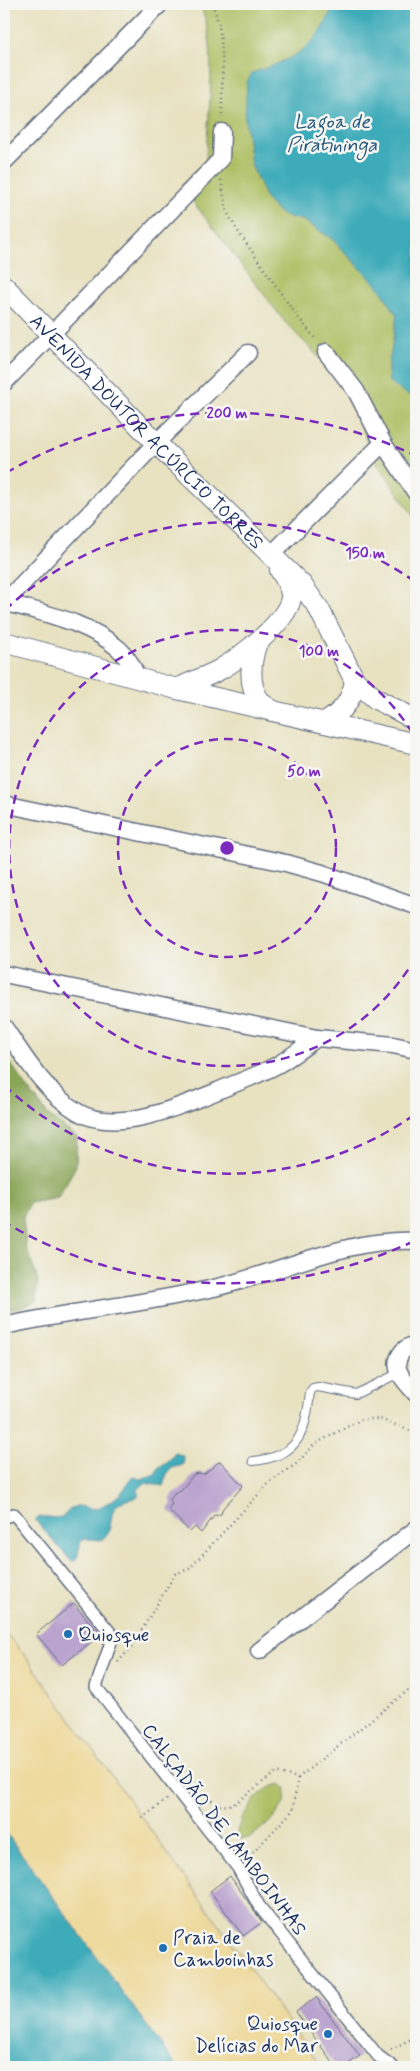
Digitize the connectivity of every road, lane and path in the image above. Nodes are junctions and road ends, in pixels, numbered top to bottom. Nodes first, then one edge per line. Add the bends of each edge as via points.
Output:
1 (160, 4) edge
2 (212, 4) edge
3 (222, 132) joint
4 (221, 159) junction
5 (4, 162) edge
6 (4, 286) edge
7 (50, 335) junction
8 (326, 352) joint
9 (248, 353) dead end
10 (4, 383) edge
11 (156, 443) junction
12 (383, 443) junction
13 (416, 493) edge
14 (271, 555) junction
15 (4, 602) edge
16 (278, 620) junction
17 (330, 632) junction
18 (4, 642) edge
19 (257, 642) junction
20 (138, 678) junction
21 (354, 681) junction
22 (177, 689) junction
23 (273, 711) junction
24 (416, 720) edge
25 (325, 723) junction
26 (416, 744) edge
27 (4, 804) edge
28 (416, 906) edge
29 (4, 974) edge
30 (4, 1027) edge
31 (317, 1038) junction
32 (416, 1050) edge
33 (416, 1241) edge
34 (4, 1326) edge
35 (416, 1344) edge
36 (399, 1374) junction
37 (416, 1394) edge
38 (416, 1433) edge
39 (253, 1461) dead end
40 (4, 1517) edge
41 (416, 1529) edge
42 (259, 1651) dead end
43 (114, 1668) dead end
44 (416, 1684) edge
45 (298, 1778) junction
46 (178, 1791) junction
47 (142, 1818) dead end
48 (238, 1868) junction
49 (416, 2011) edge
50 (415, 2039) edge
51 (378, 2056) junction
52 (393, 2067) edge

1 - 5 street
2 - 3 path via 218,18 220,40
3 - 4 street
4 - 7 street
4 - 8 path via 221,188 227,212 294,312
6 - 7 street, AVENIDA DOUTOR ACÚRCIO TORRES
7 - 10 street
7 - 11 street, AVENIDA DOUTOR ACÚRCIO TORRES
8 - 12 street via 356,391
9 - 11 street
11 - 14 street, AVENIDA DOUTOR ACÚRCIO TORRES
11 - 15 street
12 - 13 street
12 - 14 street
14 - 16 street, AVENIDA DOUTOR ACÚRCIO TORRES via 291,594 288,608
14 - 17 street, AVENIDA DOUTOR ACÚRCIO TORRES via 302,585
15 - 20 street via 67,621 103,637 120,649
16 - 17 street via 296,614 310,615
16 - 19 street, AVENIDA DOUTOR ACÚRCIO TORRES
17 - 21 street, AVENIDA DOUTOR ACÚRCIO TORRES
18 - 20 street
19 - 22 street, AVENIDA DOUTOR ACÚRCIO TORRES via 228,665
19 - 23 street via 252,659 253,683 260,702
20 - 22 street
21 - 24 street, AVENIDA DOUTOR ACÚRCIO TORRES via 376,699
21 - 25 street via 347,705
22 - 23 street
23 - 25 street
25 - 26 street
27 - 28 street via 286,863
29 - 31 street
30 - 31 street via 52,1093 79,1113 116,1121 153,1114 203,1097 278,1064
31 - 32 street
33 - 34 street via 352,1246 214,1288
35 - 36 street via 401,1352 396,1362
36 - 37 street
36 - 39 lane via 356,1394 318,1386 313,1388 307,1421 296,1442 285,1453
38 - 43 path via 380,1419 362,1419 315,1444 296,1464 269,1483 188,1569 175,1574 131,1648
40 - 46 street, CALÇADÃO DE CAMBOINHAS via 14,1514 113,1636 96,1687
41 - 42 street
44 - 45 path
45 - 46 path via 276,1772 234,1804 221,1806 196,1790
45 - 48 path via 293,1810
46 - 47 path
46 - 48 street, CALÇADÃO DE CAMBOINHAS
48 - 51 street, CALÇADÃO DE CAMBOINHAS via 258,1906
49 - 50 path via 411,2019
50 - 51 path
51 - 52 street, CALÇADÃO DE CAMBOINHAS

